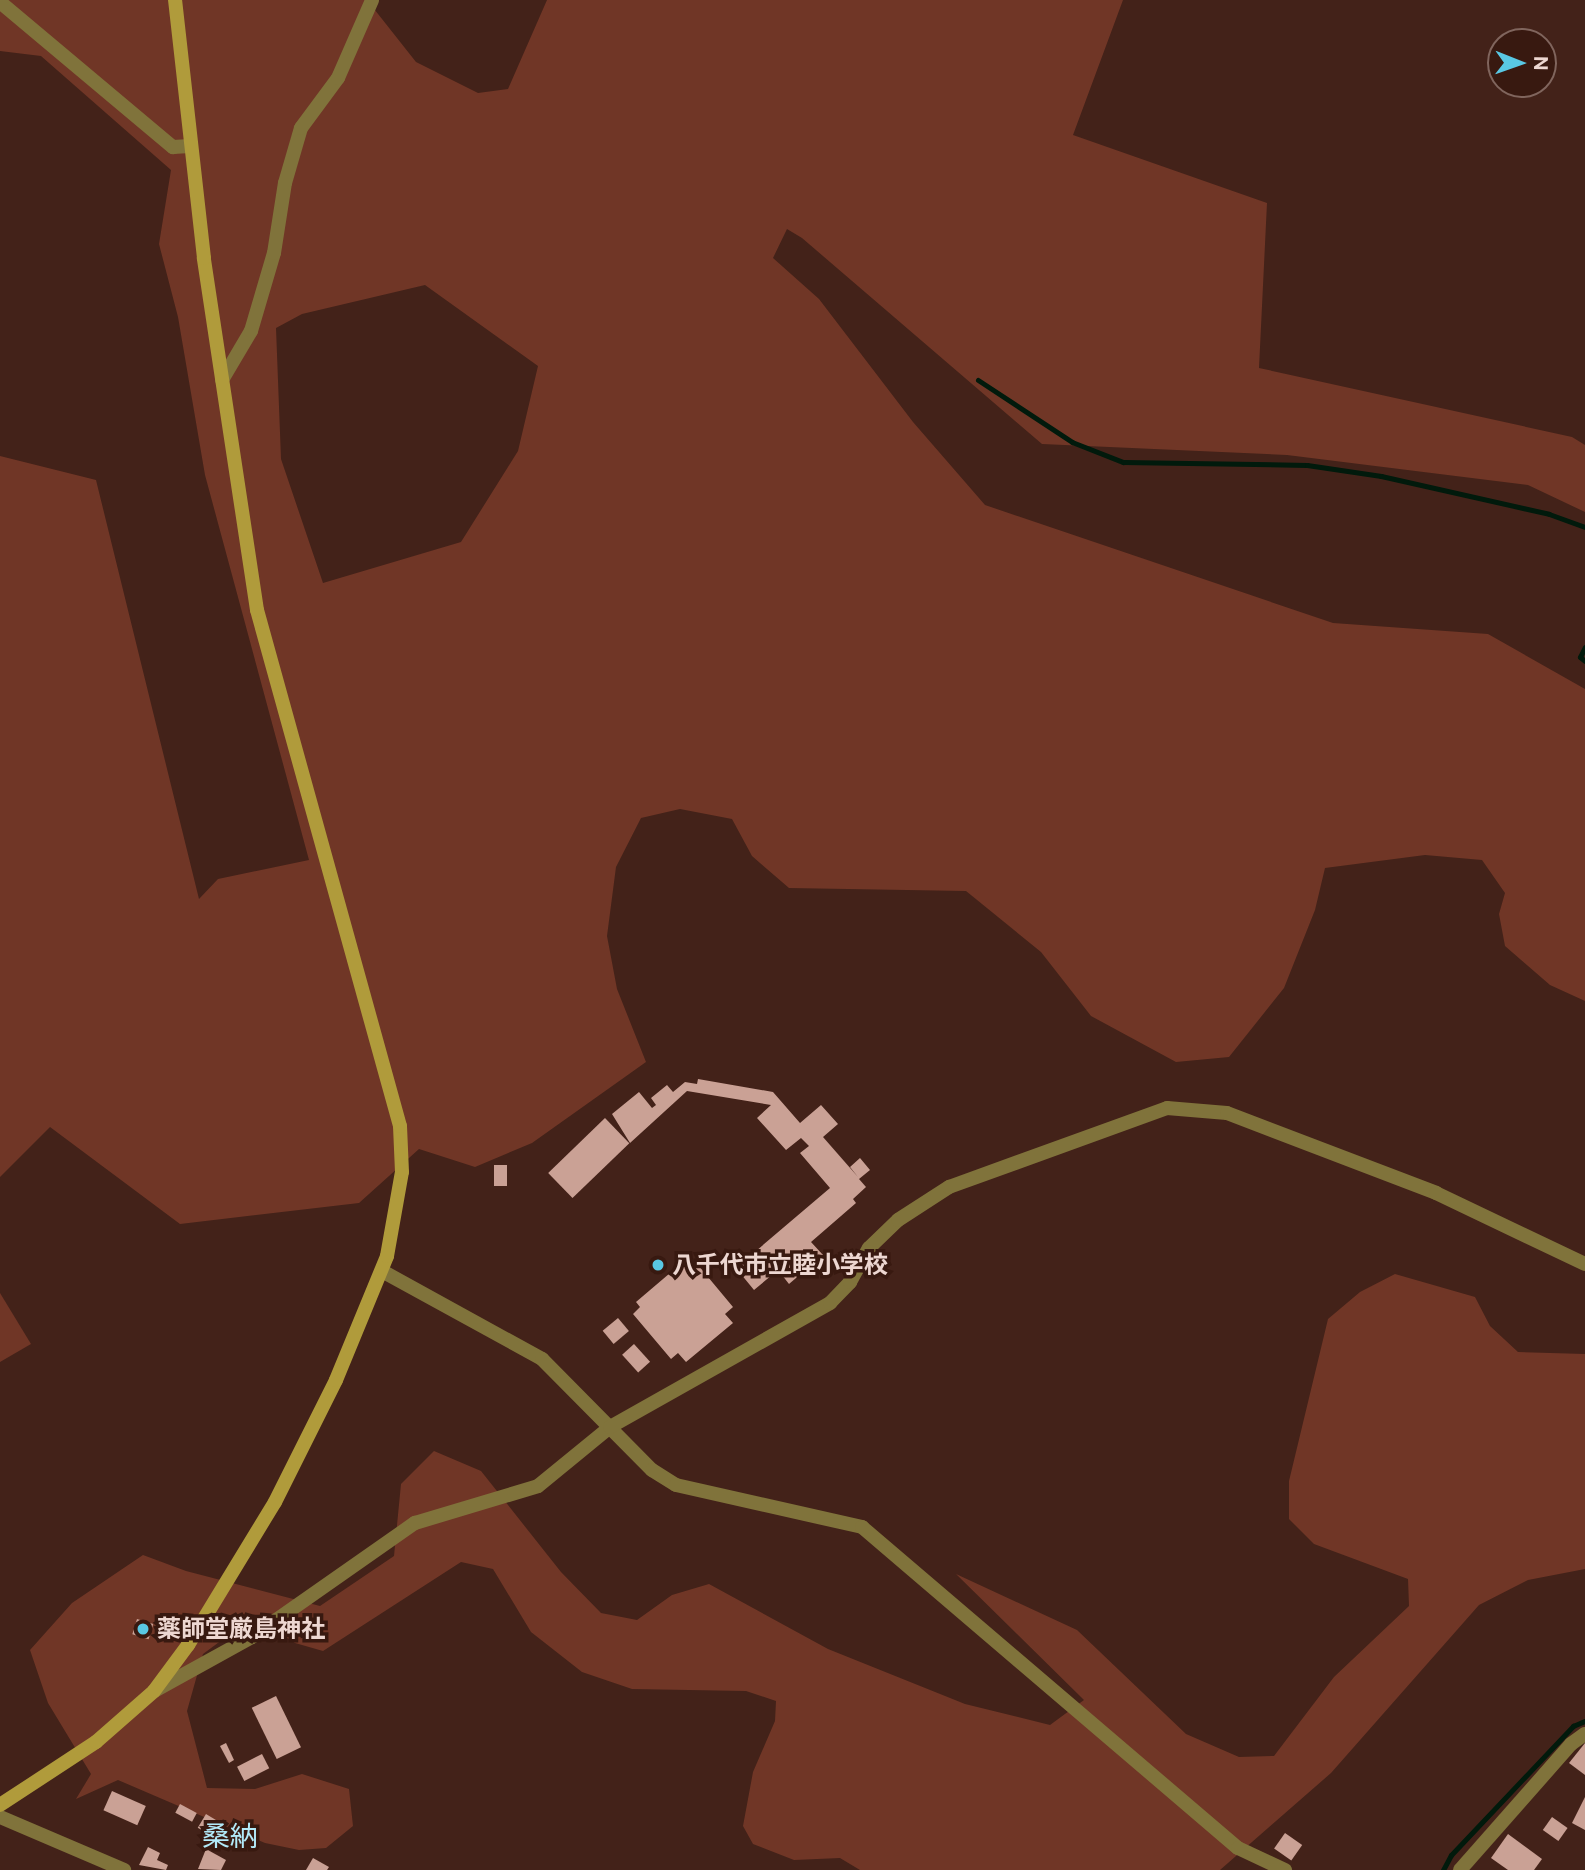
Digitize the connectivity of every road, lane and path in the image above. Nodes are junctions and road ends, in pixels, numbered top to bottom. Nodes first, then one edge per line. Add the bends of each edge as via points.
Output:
1 (175, 0) edge
2 (372, 0) edge
3 (0, 2) edge
4 (190, 146) junction
5 (222, 380) junction
6 (1585, 1264) edge
7 (382, 1271) junction
8 (610, 1427) junction
9 (155, 1692) junction
10 (1585, 1734) edge
11 (0, 1805) edge
12 (0, 1817) edge
13 (124, 1870) edge
14 (1285, 1870) edge
15 (1460, 1870) edge

1 - 4 street
2 - 5 street via 338,78 301,128 285,183 274,253 251,331
3 - 4 street via 173,147
4 - 5 street
5 - 7 street via 264,636 400,1126 400,1199
6 - 8 street via 1436,1193 1227,1113 1167,1108 949,1187 898,1220 869,1248 850,1282 830,1303
7 - 8 street via 542,1359
7 - 9 street via 318,1419 275,1502
8 - 9 street via 538,1486 415,1523 252,1637
8 - 14 street via 652,1470 676,1485 862,1527 1238,1848
9 - 11 street via 96,1742
10 - 15 street via 1571,1744
12 - 13 street

